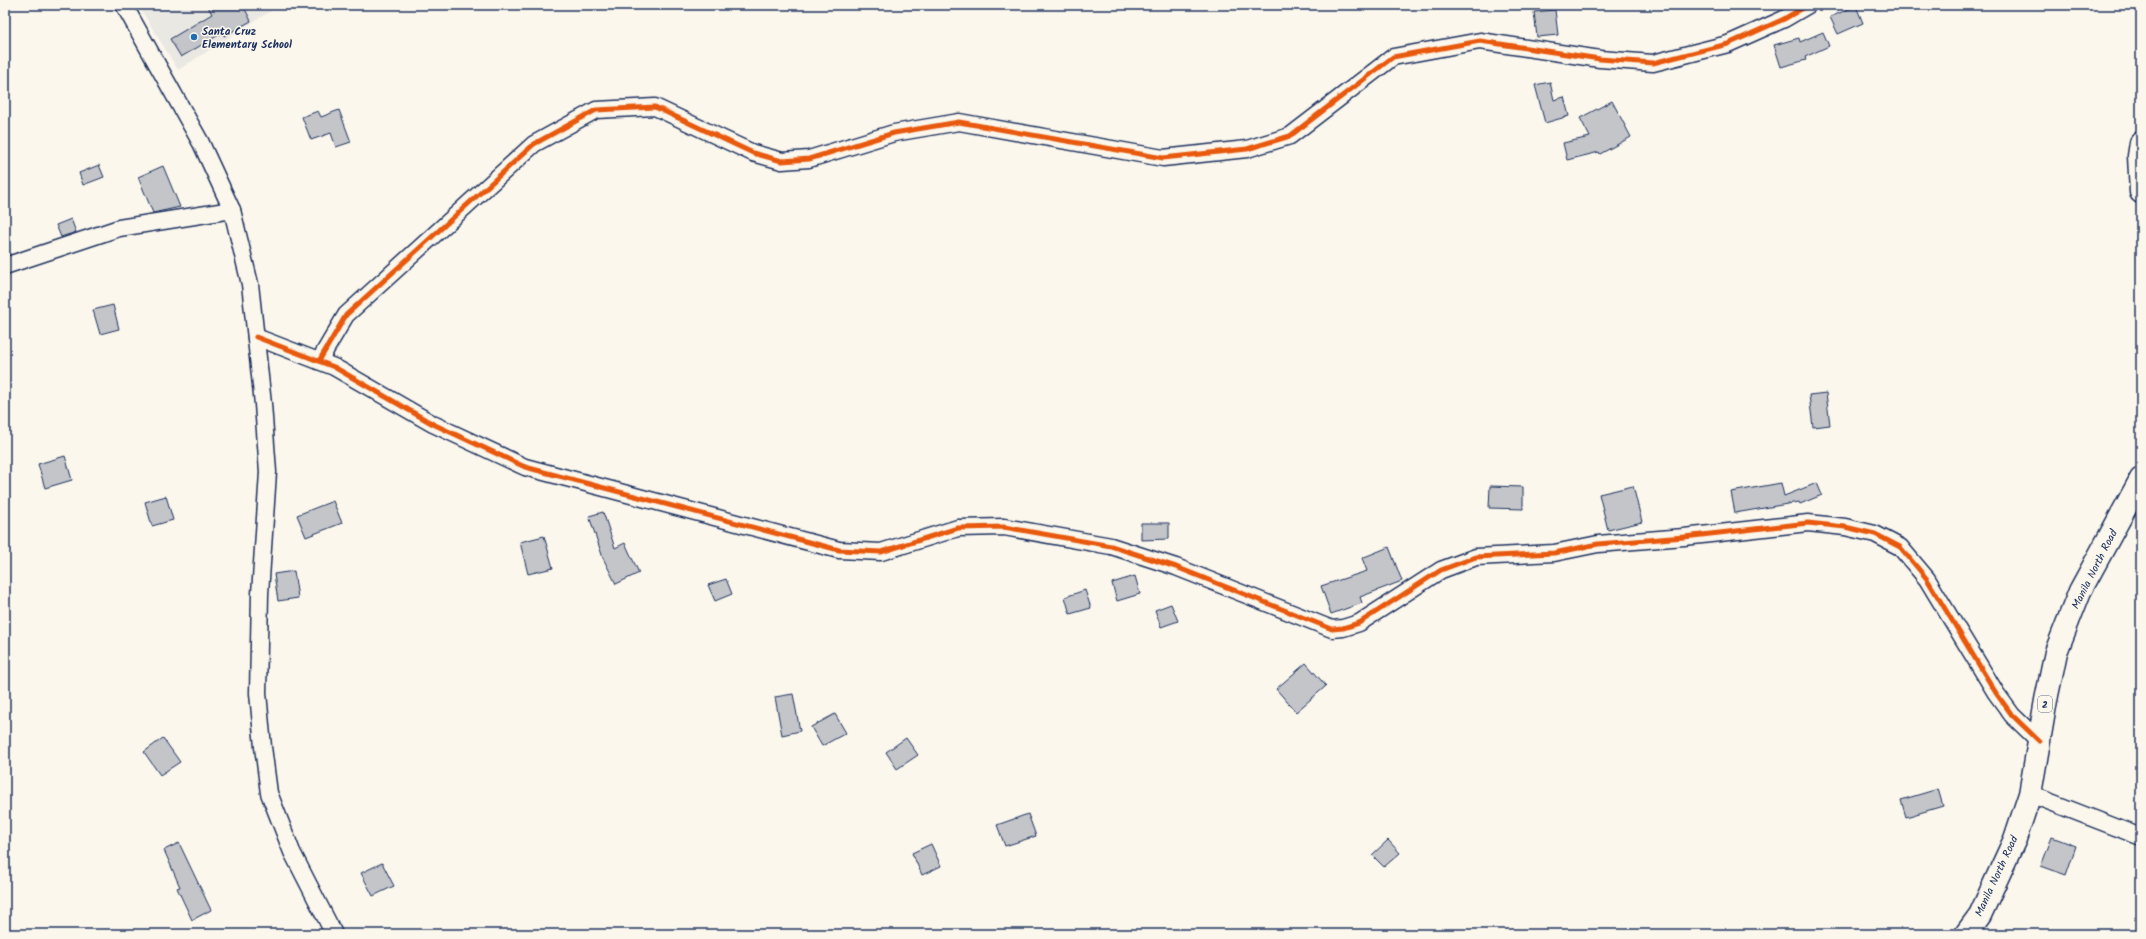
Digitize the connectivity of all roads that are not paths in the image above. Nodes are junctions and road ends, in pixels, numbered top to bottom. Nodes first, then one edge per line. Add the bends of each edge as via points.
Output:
1 (124, 5) edge
2 (1808, 5) edge
3 (2141, 143) edge
4 (2141, 192) edge
5 (232, 210) junction
6 (5, 266) edge
7 (256, 337) junction
8 (319, 361) junction
9 (2141, 479) edge
10 (2039, 741) junction
11 (2030, 794) junction
12 (2141, 837) edge
13 (334, 934) edge
14 (1966, 934) edge

1 - 5 street via 198,136
2 - 8 street via 1784,19 1728,44 1653,63 1600,59 1480,41 1393,57 1290,136 1248,149 1163,158 959,122 894,133 809,159 782,161 753,153 656,107 596,110 534,144 522,154 346,315
3 - 4 highway
5 - 6 street via 119,228
5 - 7 street via 250,284
7 - 8 street
7 - 13 street via 268,472 260,594 258,693 264,755 269,793 292,852
8 - 10 street via 334,367 433,424 525,468 839,550 882,552 958,528 1004,527 1111,546 1176,567 1332,629 1359,623 1441,570 1476,557 1554,553 1598,544 1808,523 1845,527 1875,534 1900,547 1927,579 2012,715
9 - 10 highway, Manila North Road / 2 via 2080,591 2056,652
10 - 11 highway, Manila North Road / 2
11 - 12 street
11 - 14 highway, Manila North Road / 2 via 2014,839 1980,915

